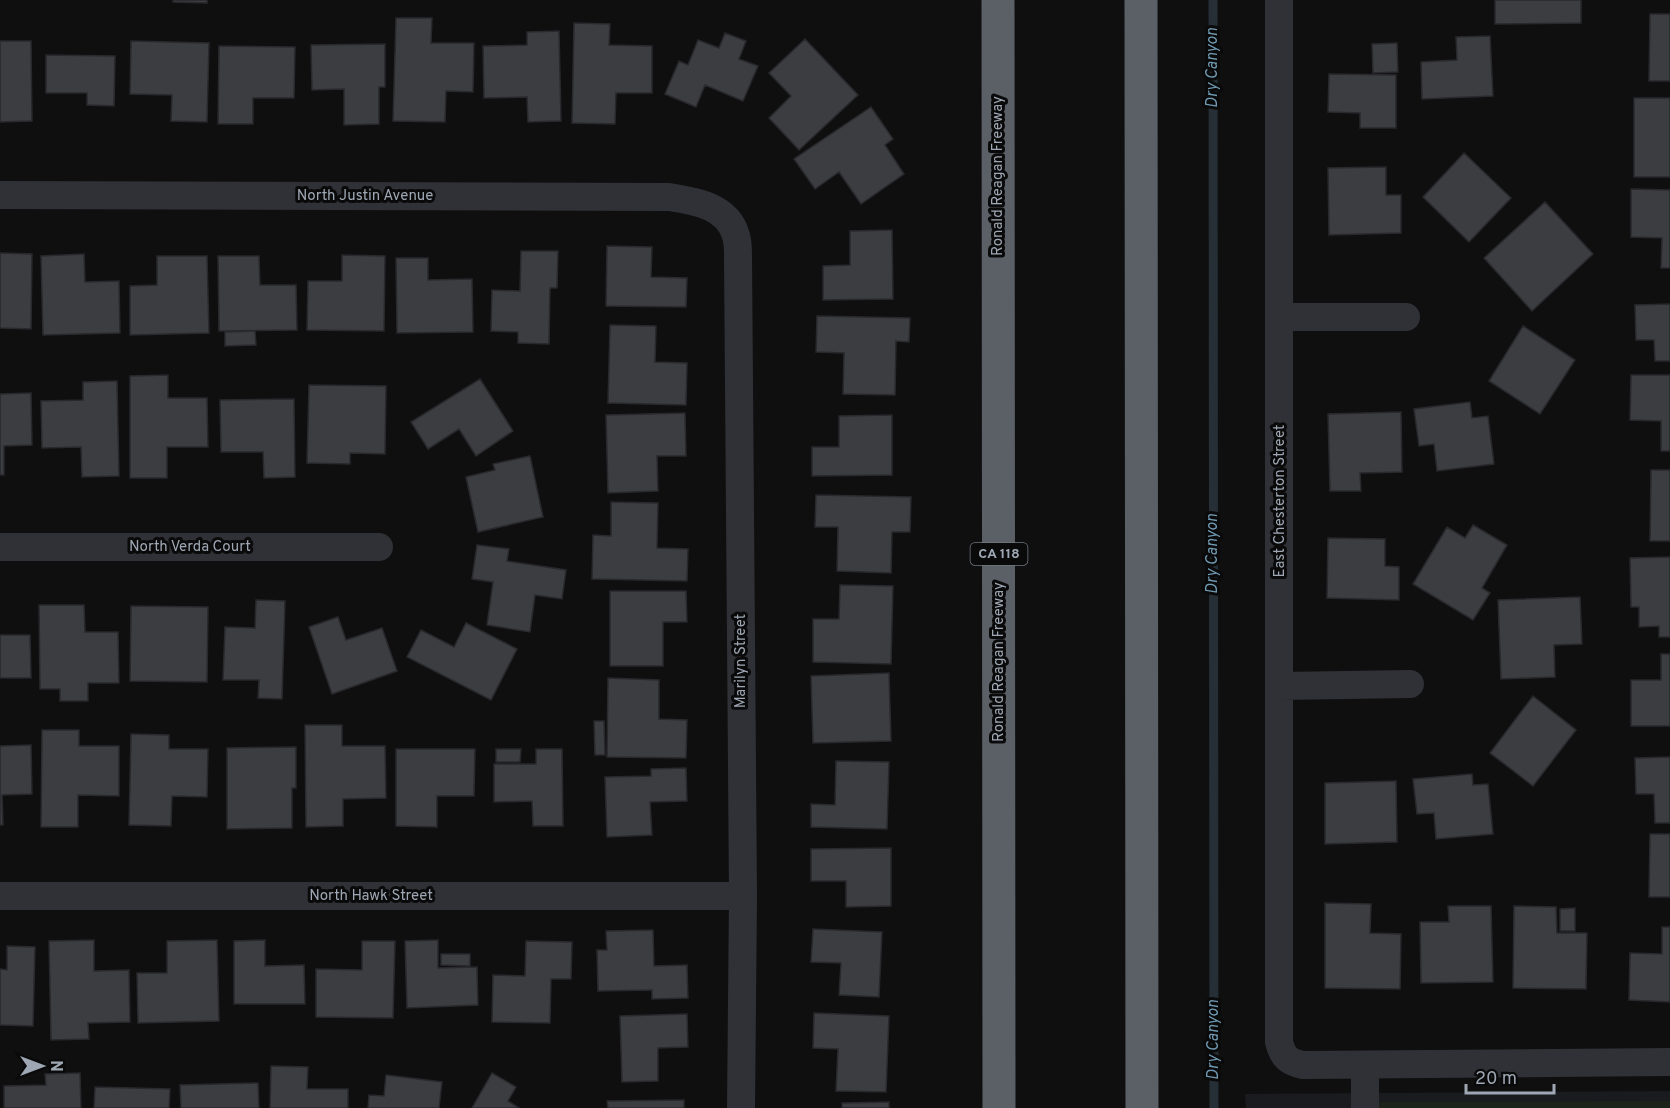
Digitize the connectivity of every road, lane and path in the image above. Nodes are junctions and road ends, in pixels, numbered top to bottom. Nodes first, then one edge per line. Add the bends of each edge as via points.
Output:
1 (998, 0) edge
2 (1141, 0) edge
3 (1279, 0) edge
4 (0, 195) edge
5 (726, 217) joint
6 (1280, 317) junction
7 (1406, 317) dead end
8 (0, 547) edge
9 (379, 547) dead end
10 (1410, 684) dead end
11 (1280, 686) junction
12 (0, 896) edge
13 (743, 896) junction
14 (1670, 1062) edge
15 (1365, 1065) junction
16 (741, 1108) edge
17 (999, 1108) edge
18 (1142, 1108) edge
19 (1365, 1108) edge

1 - 17 highway, Ronald Reagan Freeway / CA 118
2 - 18 highway
3 - 6 street, East Chesterton Street
4 - 5 street, North Justin Avenue via 669,197 699,201
5 - 13 street, Marilyn Street via 736,235 738,255
6 - 7 street
6 - 11 street, East Chesterton Street
8 - 9 street, North Verda Court
10 - 11 street
11 - 15 street, East Chesterton Street via 1279,1042 1282,1054 1291,1063
12 - 13 street, North Hawk Street
13 - 16 street, Marilyn Street
14 - 15 street
15 - 19 street

